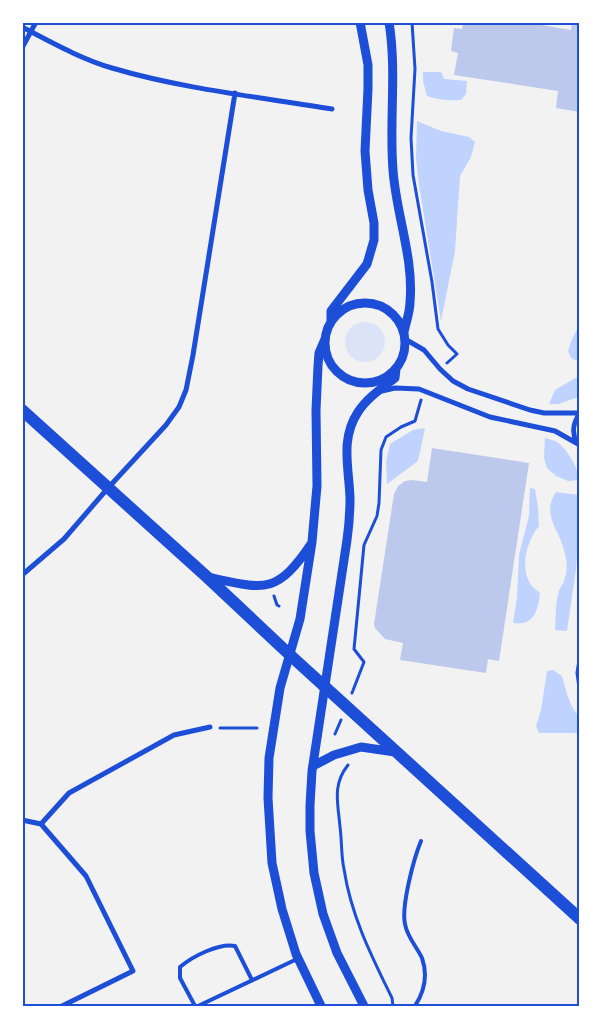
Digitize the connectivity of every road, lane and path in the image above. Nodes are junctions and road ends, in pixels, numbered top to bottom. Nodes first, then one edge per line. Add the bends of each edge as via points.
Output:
1 (36, 22) edge
2 (360, 22) edge
3 (390, 22) edge
4 (412, 22) edge
5 (22, 27) edge
6 (31, 32) junction
7 (22, 48) edge
8 (235, 93) junction
9 (332, 109) dead end
10 (331, 321) junction
11 (405, 335) junction
12 (325, 339) junction
13 (451, 360) dead end
14 (396, 369) junction
15 (376, 392) junction
16 (422, 398) dead end
17 (22, 410) edge
18 (579, 413) edge
19 (579, 445) edge
20 (108, 488) junction
21 (312, 542) junction
22 (22, 575) edge
23 (207, 577) junction
24 (274, 596) dead end
25 (277, 606) dead end
26 (290, 655) junction
27 (580, 660) edge
28 (361, 670) dead end
29 (325, 687) junction
30 (580, 688) edge
31 (210, 727) joint
32 (256, 728) dead end
33 (330, 730) dead end
34 (338, 741) dead end
35 (395, 752) junction
36 (348, 764) dead end
37 (313, 766) junction
38 (22, 820) edge
39 (41, 824) junction
40 (420, 841) dead end
41 (580, 919) edge
42 (298, 959) junction
43 (252, 980) junction
44 (62, 1006) edge
45 (196, 1006) edge
46 (320, 1006) edge
47 (364, 1006) edge
48 (393, 1006) edge
49 (415, 1006) edge

1 - 6 street
2 - 10 street via 368,65 364,152 374,240 367,264 331,311
3 - 11 street via 394,63 393,170 410,275
4 - 13 path via 415,69 411,138 413,175 438,329 457,354
5 - 6 street
6 - 7 street
6 - 8 street via 111,68
8 - 9 street
8 - 20 street via 186,390 166,425
10 - 11 street via 348,306 371,303 392,312
10 - 12 street
11 - 14 street via 404,355
11 - 18 street via 453,381 468,388 530,410
12 - 14 street via 326,355 346,379 369,383 384,379
12 - 21 street via 318,366 317,486
14 - 15 street via 395,378
15 - 19 street via 395,388 419,389 490,417 555,431
15 - 29 street via 358,412 348,436 349,526
16 - 28 path via 415,421 386,438 381,450 379,503 364,545 354,649 364,662
17 - 20 main road
18 - 19 street via 573,427
20 - 22 street via 64,540
20 - 23 main road
21 - 23 street via 297,565 270,585
21 - 26 street via 300,619
23 - 26 main road
24 - 25 path
26 - 29 main road
26 - 42 street via 280,688 271,745 268,811 274,873
27 - 30 street
29 - 35 main road
29 - 37 street
31 - 32 path
31 - 39 street via 174,735 69,793
33 - 34 path via 336,732
35 - 37 street via 361,747
35 - 41 main road
36 - 48 path via 338,782 337,795 343,868 363,938
37 - 47 street via 310,818 316,888 331,940
38 - 39 street
39 - 44 street via 86,876 133,971
40 - 49 lane via 407,892 404,922 422,959 425,976 422,993
42 - 43 lane
42 - 46 street
43 - 45 lane
43 - 45 lane via 235,946 226,944 189,959 180,966 180,978

